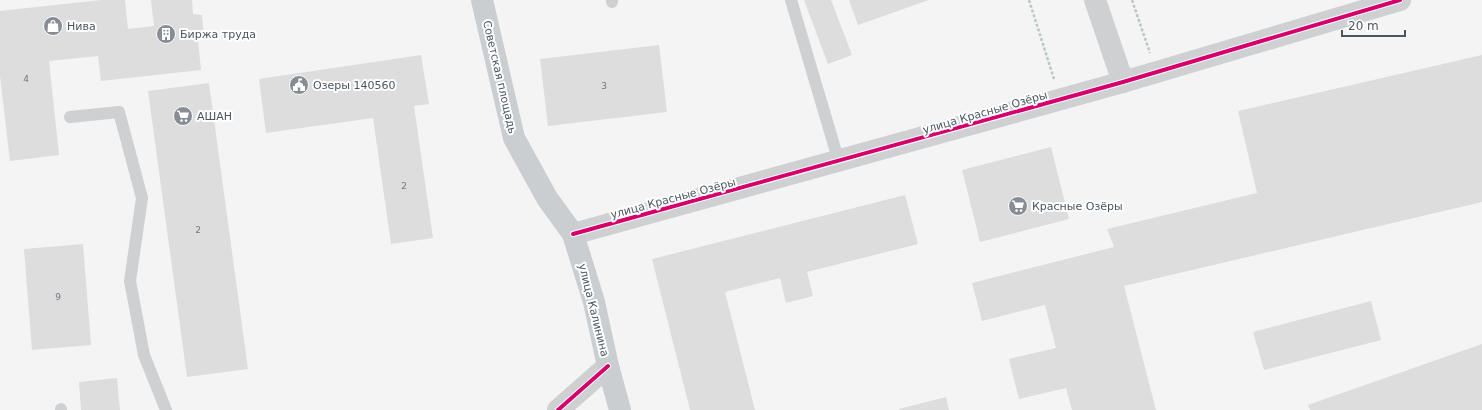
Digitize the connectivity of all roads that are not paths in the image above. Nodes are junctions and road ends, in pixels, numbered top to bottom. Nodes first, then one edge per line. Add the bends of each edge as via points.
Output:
1 (482, 0) edge
2 (791, 0) edge
3 (1095, 0) edge
4 (1400, 0) edge
5 (1123, 82) junction
6 (70, 117) dead end
7 (839, 162) junction
8 (573, 234) junction
9 (608, 366) junction
10 (166, 410) edge
11 (558, 410) edge
12 (620, 410) edge

1 - 8 main road, Советская площадь via 514,138 547,198
2 - 7 lane
3 - 5 street
4 - 5 street, улица Красные Озёры
5 - 7 street, улица Красные Озёры
6 - 10 lane via 119,112 142,198 130,281 144,355
7 - 8 street, улица Красные Озёры
8 - 9 main road, улица Калинина via 594,302
9 - 11 street
9 - 12 main road, улица Калинина

